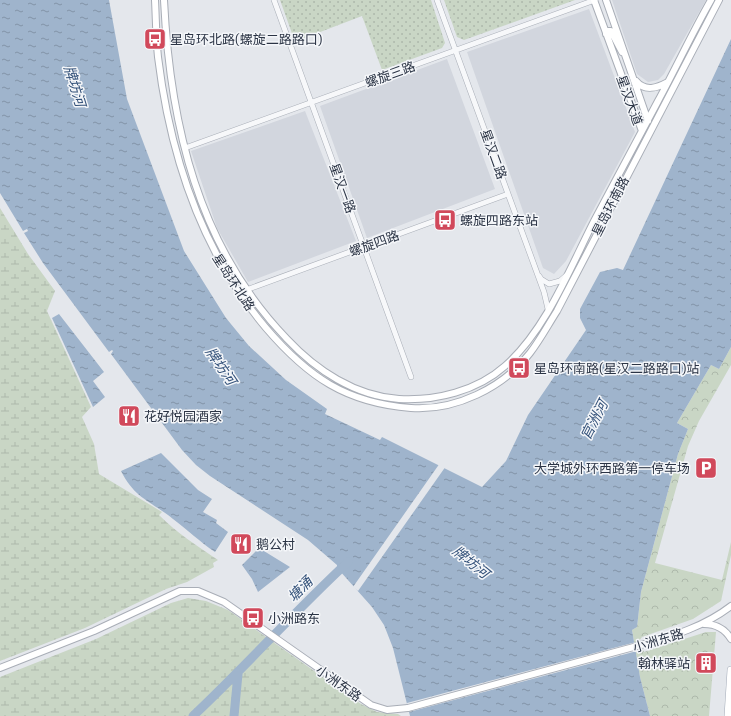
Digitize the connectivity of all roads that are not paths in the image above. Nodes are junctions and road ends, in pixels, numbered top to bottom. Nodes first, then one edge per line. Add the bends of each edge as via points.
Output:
1 (155, 0) edge
2 (164, 0) edge
3 (274, 0) edge
4 (437, 0) edge
5 (594, 0) edge
6 (606, 0) edge
7 (711, 0) edge
8 (719, 0) edge
9 (606, 34) junction
10 (455, 50) junction
11 (628, 60) junction
12 (634, 78) junction
13 (668, 82) junction
14 (312, 103) junction
15 (648, 120) junction
16 (642, 131) junction
17 (649, 131) junction
18 (185, 148) junction
19 (508, 194) junction
20 (364, 246) junction
21 (536, 271) junction
22 (567, 274) junction
23 (246, 290) junction
24 (240, 294) junction
25 (548, 310) junction
26 (411, 377) dead end
27 (481, 382) joint
28 (479, 394) joint
29 (731, 606) edge
30 (702, 624) junction
31 (731, 639) edge
32 (0, 668) edge
33 (731, 670) edge
34 (728, 716) edge

1 - 24 main road, 星岛环北路 via 164,92 180,160 208,239
2 - 18 main road, 星岛环北路 via 171,81
3 - 14 street, 星汉一路
4 - 10 street, 星汉二路
5 - 9 main road, 星汉大道
5 - 10 street, 螺旋三路
6 - 11 main road, 星汉大道
7 - 13 main road, 星岛环南路
8 - 17 main road, 星岛环南路
9 - 11 main road via 607,31 611,31
9 - 16 main road, 星汉大道
10 - 14 street, 螺旋三路
10 - 19 street, 星汉二路
11 - 12 main road, 星汉大道
12 - 13 main road via 647,88
12 - 15 main road, 星汉大道
13 - 15 main road, 星岛环南路
14 - 18 street, 螺旋三路
14 - 20 street, 星汉一路
15 - 16 main road, 星岛环南路
15 - 17 main road, 星汉大道
16 - 17 main road, 星汉大道
16 - 22 main road, 星岛环南路
17 - 28 main road, 星岛环南路 via 557,311 538,341 516,367
18 - 23 main road, 星岛环北路 via 208,222 221,250
19 - 20 street, 螺旋四路
19 - 21 street, 星汉二路
20 - 23 street, 螺旋四路
20 - 26 street, 星汉一路
21 - 22 street via 541,279 550,284 560,281
21 - 25 street, 星汉二路
22 - 25 main road, 星岛环南路
23 - 24 street, 螺旋四路
23 - 27 main road, 星岛环北路 via 261,311 298,350 321,369 346,384 388,398 423,399 452,394
24 - 28 main road, 星岛环北路 via 266,328 291,354 331,386 354,397 385,405 420,408 446,404
25 - 27 main road, 星岛环南路 via 518,354
29 - 30 main road, 小洲东路
30 - 31 main road via 718,627
30 - 32 main road, 小洲东路, bridge via 641,646 408,708 387,710 371,705 219,599 198,591 184,590 170,594 86,634
33 - 34 main road

